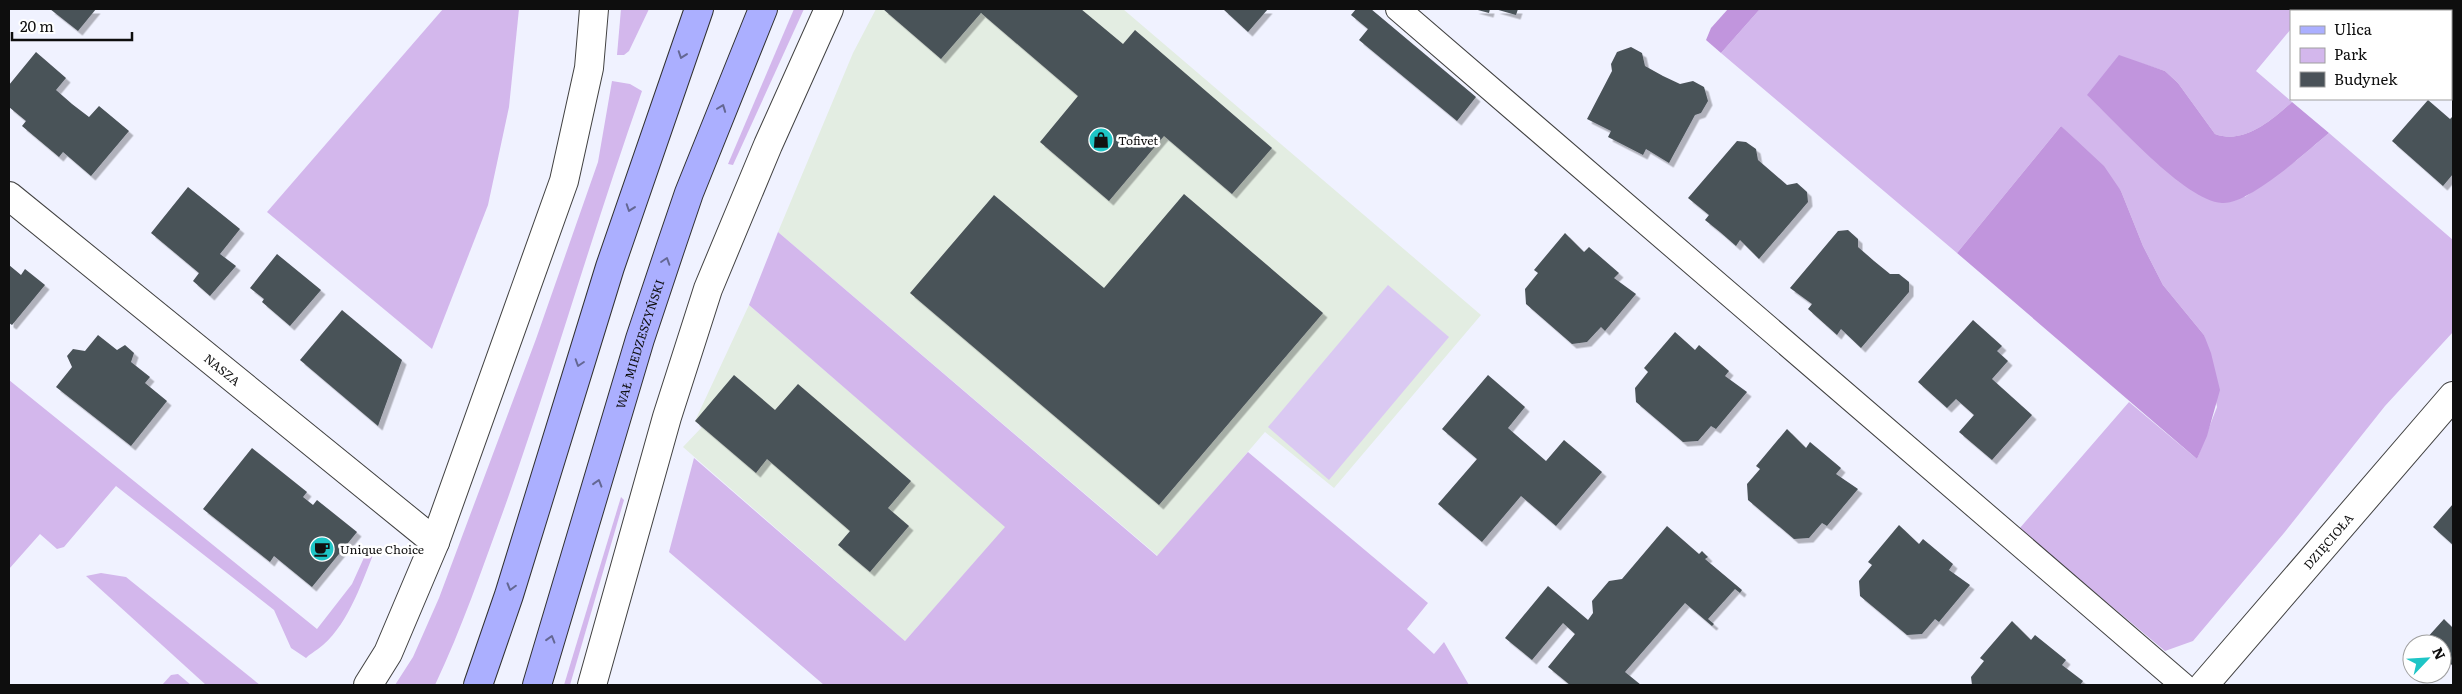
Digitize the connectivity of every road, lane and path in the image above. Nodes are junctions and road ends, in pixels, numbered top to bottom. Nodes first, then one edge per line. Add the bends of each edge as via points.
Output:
1 (594, 9) edge
2 (699, 9) edge
3 (763, 9) edge
4 (829, 9) edge
5 (1398, 9) edge
6 (9, 196) edge
7 (2453, 396) edge
8 (435, 542) junction
9 (368, 685) edge
10 (478, 685) edge
11 (537, 685) edge
12 (592, 685) edge
13 (2183, 685) edge
14 (2204, 685) edge

1 - 8 street via 589,68 564,181
2 -> 10 main road via 610,267
11 -> 3 main road, WAŁ MIEDZESZYŃSKI via 670,248
4 - 12 street via 708,288 666,417
5 - 13 lane
6 - 8 street, NASZA
7 - 14 street, DZIĘCIOŁA
8 - 9 street via 388,652

